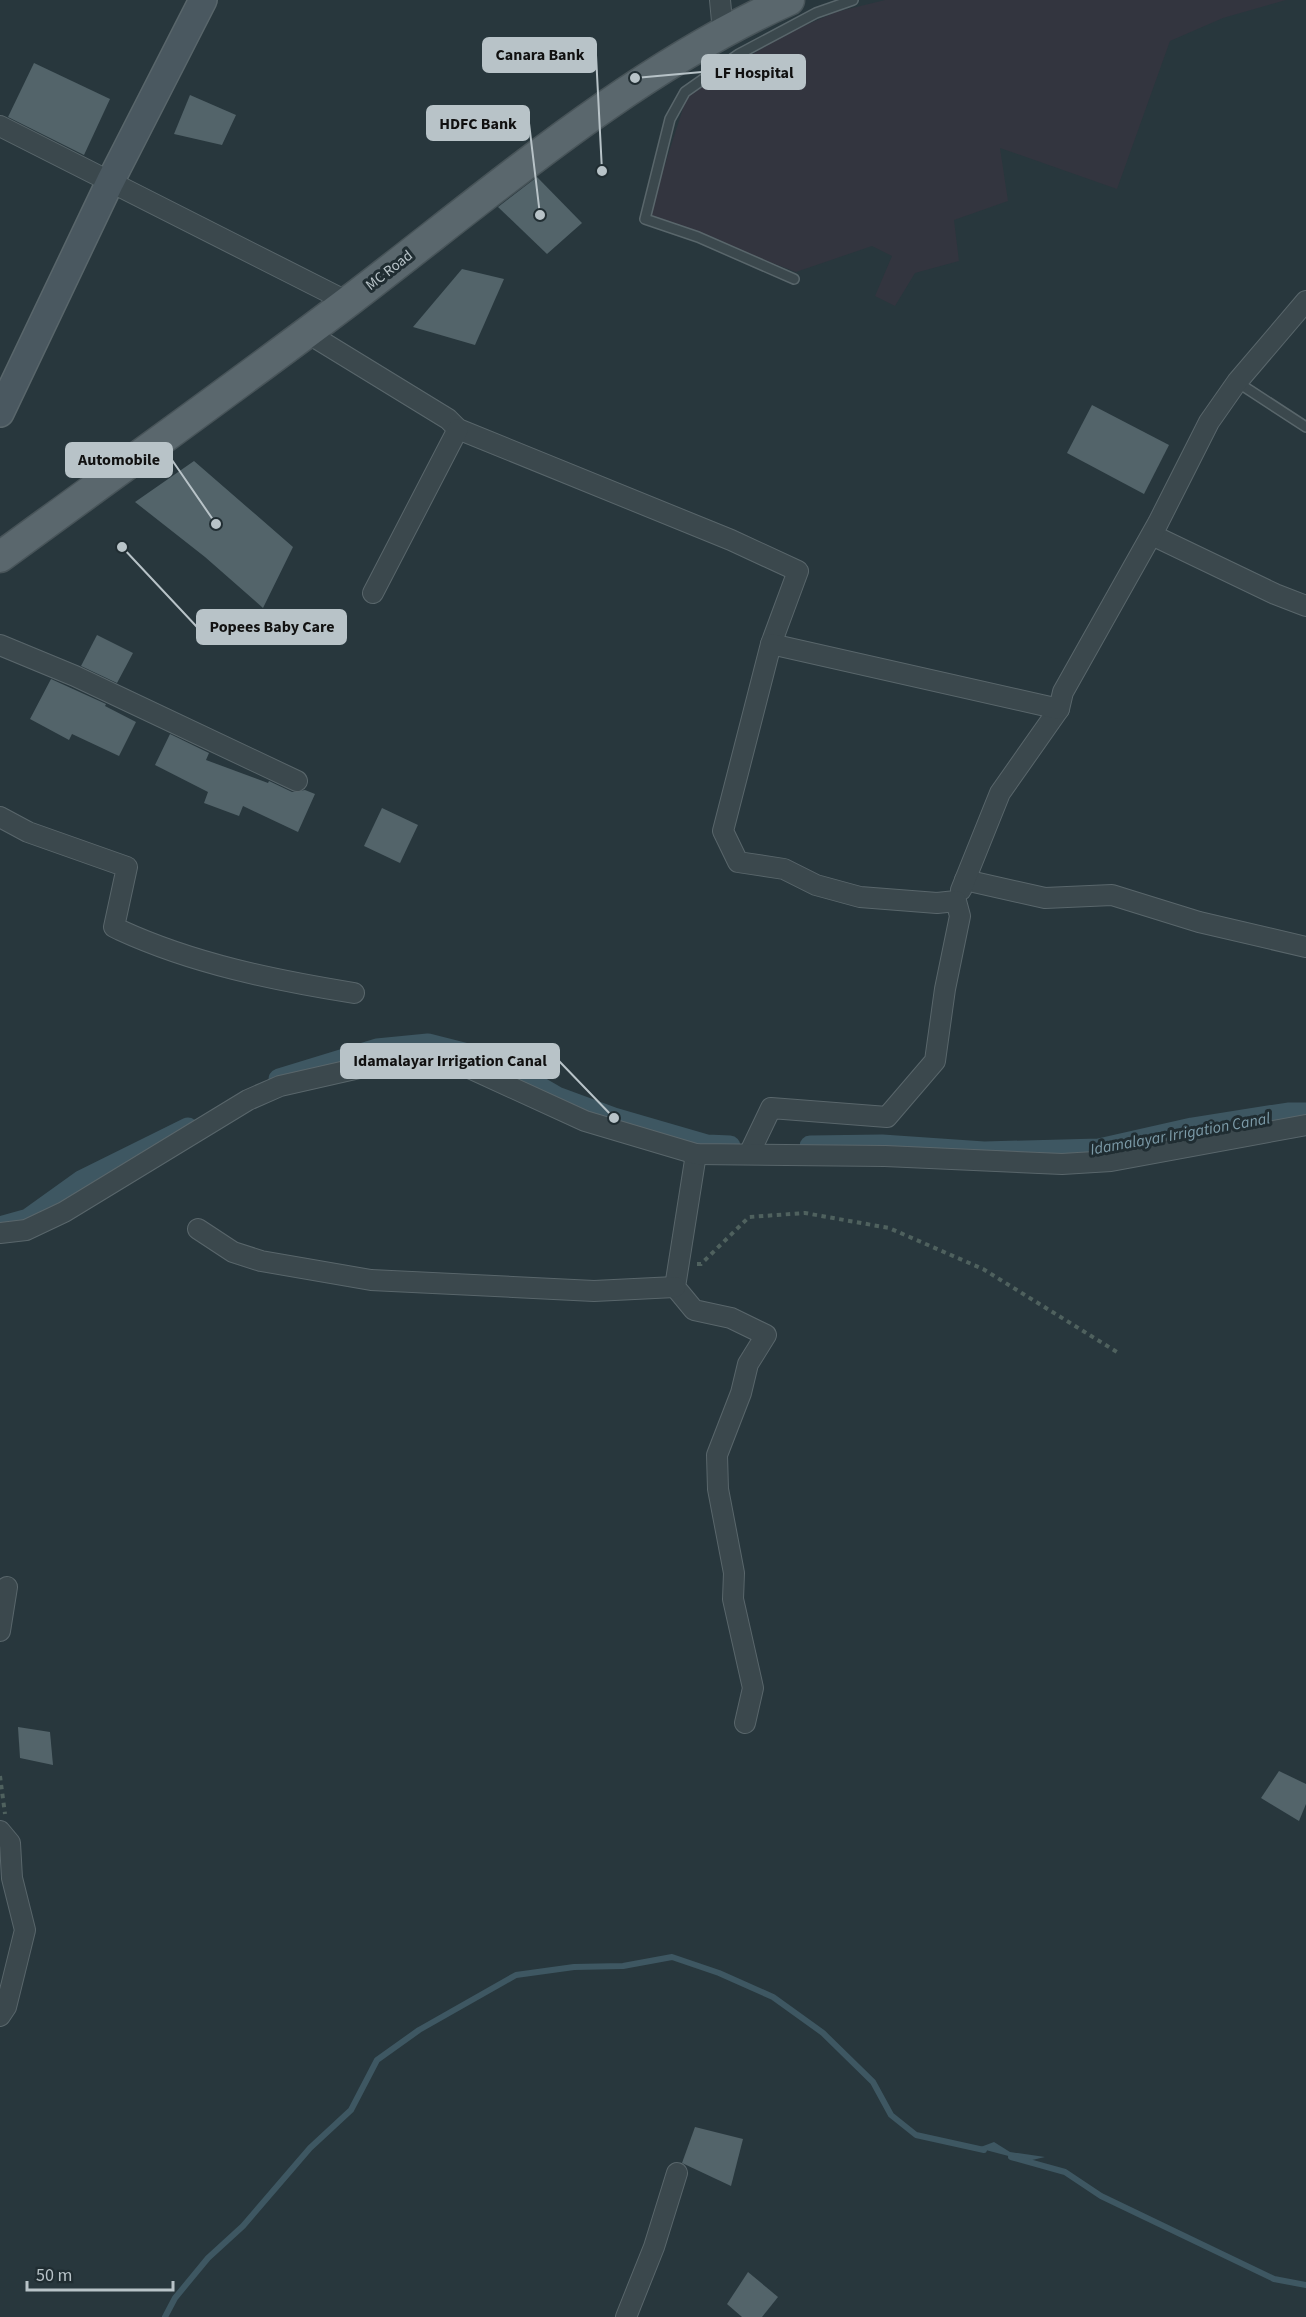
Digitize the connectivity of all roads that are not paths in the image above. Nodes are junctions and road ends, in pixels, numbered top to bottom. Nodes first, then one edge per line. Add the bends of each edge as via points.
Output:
1 (203, 0) edge
2 (720, 0) edge
3 (789, 0) edge
4 (853, 0) edge
5 (723, 32) junction
6 (0, 126) edge
7 (110, 182) junction
8 (794, 279) dead end
9 (1306, 301) edge
10 (348, 302) junction
11 (306, 332) junction
12 (1237, 382) junction
13 (0, 413) edge
14 (1306, 427) edge
15 (458, 429) junction
16 (1152, 535) junction
17 (0, 557) edge
18 (372, 592) dead end
19 (1306, 606) edge
20 (771, 644) junction
21 (0, 645) edge
22 (1059, 709) junction
23 (297, 781) dead end
24 (0, 818) edge
25 (965, 880) junction
26 (956, 901) junction
27 (1306, 947) edge
28 (354, 993) dead end
29 (1306, 1125) edge
30 (696, 1154) junction
31 (749, 1154) junction
32 (198, 1229) dead end
33 (0, 1233) edge
34 (675, 1287) junction
35 (7, 1587) dead end
36 (0, 1631) edge
37 (745, 1723) dead end
38 (5, 1837) edge
39 (0, 2016) edge
40 (677, 2174) dead end
41 (626, 2317) edge

1 - 7 main road
2 - 5 street
3 - 5 main road, MC Road
4 - 8 lane via 816,13 739,54 685,92 670,119 645,219 698,237
5 - 10 main road, MC Road via 561,140
6 - 7 street
7 - 10 street
7 - 13 main road
9 - 12 street
10 - 11 main road, MC Road
11 - 15 street via 448,418
11 - 17 main road, MC Road
12 - 14 lane
12 - 16 street via 1209,422
15 - 18 street
15 - 20 street via 798,571
16 - 19 street
16 - 22 street via 1063,692
20 - 22 street
20 - 26 street via 723,831 738,862 784,869 816,885 860,897
21 - 23 street via 75,676
22 - 25 street via 1000,793
24 - 28 street via 28,832 128,867 114,927 120,930 191,957 263,977
25 - 26 street
25 - 27 street via 1045,898 1112,895 1199,922
26 - 31 street via 960,916 935,1061 887,1117 771,1108
29 - 31 street via 1111,1161 1062,1164
30 - 31 street
30 - 33 street via 585,1121 454,1061 424,1056 280,1086 248,1100 64,1212 26,1230
30 - 34 street
32 - 34 street via 234,1252 261,1261 371,1280 594,1291
34 - 37 street via 694,1310 731,1318 766,1335 748,1364 717,1455 718,1489 734,1573 733,1599 753,1688
35 - 36 street
38 - 39 street via 25,1930 6,2007
40 - 41 street

